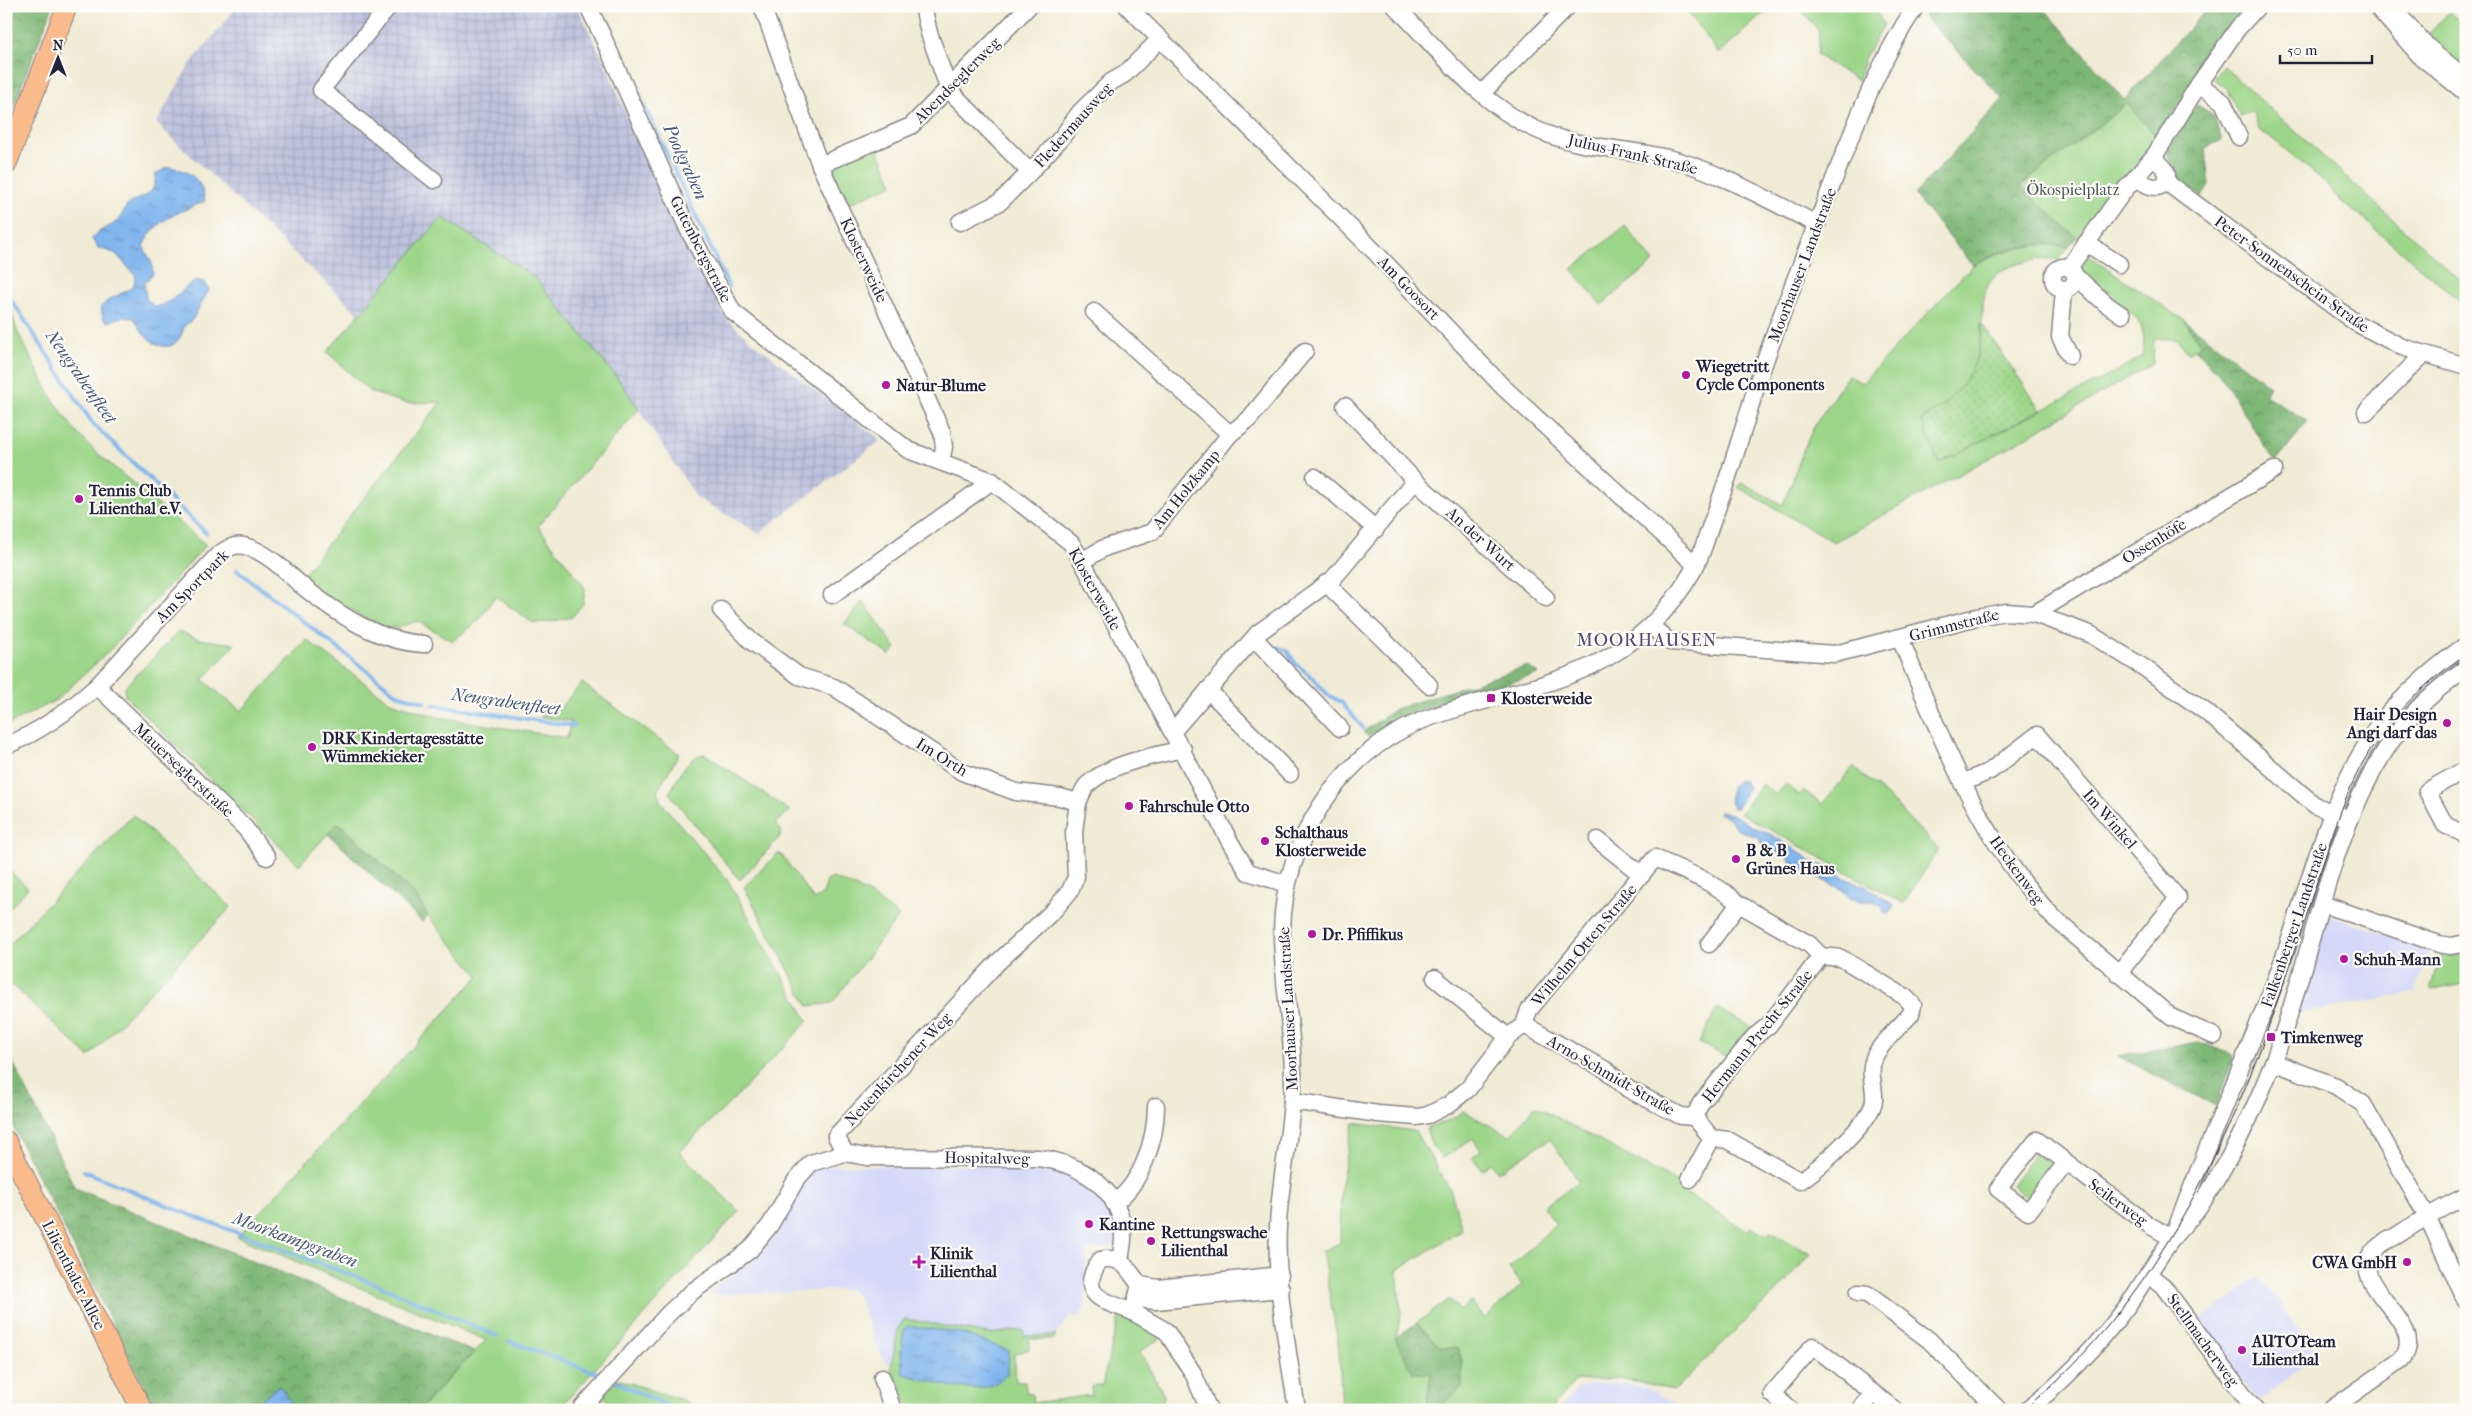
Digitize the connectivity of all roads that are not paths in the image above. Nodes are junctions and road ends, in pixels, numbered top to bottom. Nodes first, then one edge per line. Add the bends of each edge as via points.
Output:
1 (67, 6) edge
2 (389, 6) edge
3 (588, 6) edge
4 (762, 6) edge
5 (923, 6) edge
6 (1029, 6) edge
7 (1127, 6) edge
8 (1396, 6) edge
9 (1568, 6) edge
10 (1916, 6) edge
11 (2258, 6) edge
12 (2376, 6) edge
13 (2391, 6) edge
14 (1160, 39) junction
15 (2466, 79) edge
16 (2199, 84) junction
17 (949, 90) junction
18 (1482, 93) junction
19 (2466, 93) edge
20 (2238, 137) dead end
21 (2153, 158) junction
22 (6, 165) edge
23 (820, 165) junction
24 (1030, 172) junction
25 (2136, 178) junction
26 (434, 180) dead end
27 (2166, 182) junction
28 (960, 222) dead end
29 (1817, 224) junction
30 (2086, 243) junction
31 (2119, 264) dead end
32 (2070, 279) junction
33 (1094, 312) dead end
34 (2122, 315) dead end
35 (1305, 351) dead end
36 (2424, 354) junction
37 (2070, 356) dead end
38 (2466, 366) edge
39 (1346, 406) dead end
40 (2366, 412) dead end
41 (1230, 434) junction
42 (941, 462) junction
43 (2274, 470) dead end
44 (1315, 477) dead end
45 (992, 481) junction
46 (1415, 481) junction
47 (1376, 529) junction
48 (1082, 560) junction
49 (1696, 565) junction
50 (1326, 584) junction
51 (832, 595) dead end
52 (1546, 598) dead end
53 (721, 610) dead end
54 (2034, 614) junction
55 (1651, 626) junction
56 (1254, 638) junction
57 (1900, 638) junction
58 (424, 644) dead end
59 (2466, 645) edge
60 (2466, 668) edge
61 (1429, 685) dead end
62 (97, 686) junction
63 (1208, 690) junction
64 (1340, 728) dead end
65 (1173, 732) junction
66 (6, 746) edge
67 (1183, 749) junction
68 (2466, 769) edge
69 (1290, 774) dead end
70 (1962, 783) junction
71 (1078, 802) junction
72 (2333, 814) junction
73 (2350, 819) junction
74 (2466, 835) edge
75 (1598, 840) dead end
76 (267, 857) dead end
77 (1642, 875) junction
78 (1287, 884) junction
79 (1739, 904) junction
80 (2322, 904) junction
81 (2466, 943) edge
82 (1708, 944) dead end
83 (1821, 956) junction
84 (2118, 974) junction
85 (1435, 978) dead end
86 (1524, 1025) junction
87 (2214, 1036) dead end
88 (1508, 1037) junction
89 (2273, 1062) junction
90 (1292, 1101) junction
91 (1156, 1106) dead end
92 (1694, 1117) junction
93 (1712, 1138) junction
94 (6, 1140) edge
95 (845, 1153) junction
96 (2066, 1163) dead end
97 (1690, 1179) dead end
98 (2466, 1196) edge
99 (1114, 1203) junction
100 (2426, 1216) junction
101 (2172, 1238) junction
102 (1120, 1261) junction
103 (2148, 1274) junction
104 (1281, 1282) junction
105 (1858, 1293) dead end
106 (1137, 1299) junction
107 (2466, 1301) edge
108 (882, 1378) dead end
109 (1873, 1394) junction
110 (142, 1410) edge
111 (580, 1410) edge
112 (893, 1410) edge
113 (1209, 1410) edge
114 (1297, 1410) edge
115 (1791, 1410) edge
116 (1860, 1410) edge
117 (1894, 1410) edge
118 (1999, 1410) edge
119 (2027, 1410) edge
120 (2255, 1410) edge
121 (2330, 1410) edge

1 - 22 main road
2 - 26 street via 321,90
3 - 42 street, Gutenbergstraße via 688,229 733,312 908,450
4 - 23 street, Klosterweide
5 - 17 street via 928,33
6 - 17 street, Abendseglerweg
7 - 14 street, Am Goosort
8 - 18 street, Julius-Frank-Straße
9 - 18 street
10 - 29 street, Moorhauser Landstraße via 1899,30 1865,101
11 - 16 street via 2238,28
12 - 19 street via 2420,56
13 - 15 street via 2429,48
14 - 24 street, Fledermausweg via 1080,112 1062,138
14 - 49 street, Am Goosort via 1373,250 1503,387
16 - 20 street via 2223,102
16 - 21 street
17 - 23 street, Abendseglerweg via 911,126
17 - 24 street, Fledermausweg
18 - 29 street, Julius-Frank-Straße via 1501,109 1535,129 1581,145 1681,162 1715,174
21 - 25 street
21 - 27 street via 2165,168 2168,174
23 - 42 street, Klosterweide via 942,432
24 - 28 street, Fledermausweg via 1000,202
25 - 27 street via 2154,187
25 - 30 street
27 - 36 street, Peter-Sonnenschein-Straße via 2344,316 2384,339
29 - 49 street, Moorhauser Landstraße via 1766,360 1730,476
30 - 31 street
30 - 32 street
32 - 34 street via 2080,280
32 - 37 street via 2060,337
33 - 41 street, Am Holzkamp
35 - 41 street, Am Holzkamp via 1249,419
36 - 38 street, Peter-Sonnenschein-Straße
36 - 40 street
39 - 46 street, An der Wurt
41 - 48 street, Am Holzkamp via 1152,532 1104,548
42 - 45 street, Klosterweide
43 - 54 street, Ossenhöfe
44 - 47 street
45 - 48 street, Klosterweide via 1071,543
45 - 51 street
46 - 47 street
46 - 52 street, An der Wurt
47 - 50 street
48 - 65 street, Klosterweide
49 - 55 street, Moorhauser Landstraße via 1674,601
50 - 56 street
50 - 61 street
53 - 71 street, Im Orth via 751,640 799,676 834,687 962,772 1016,792
54 - 57 street, Grimmstraße via 2006,612 1977,617
54 - 72 street, Grimmstraße via 2090,634 2143,667 2206,712 2316,806
55 - 57 street, Grimmstraße via 1670,642 1836,654
55 - 78 street, Moorhauser Landstraße via 1592,666 1422,721 1392,736 1362,757 1333,787 1303,836
56 - 63 street
56 - 64 street
57 - 70 street, Heckenweg
58 - 62 street, Am Sportpark via 403,643 370,630 321,600 272,560 250,548 234,546 217,556
59 - 72 street, Falkenberger Landstraße via 2422,679 2384,720 2357,760
60 - 73 street, Falkenberger Landstraße via 2427,699 2403,726 2369,776
62 - 66 street, Am Sportpark via 44,728
62 - 76 street, Mauerseglerstraße via 245,828
63 - 65 street
63 - 69 street
65 - 67 street, Klosterweide
67 - 71 street via 1129,762 1099,776 1086,786
67 - 78 street, Klosterweide via 1248,872
68 - 74 street via 2427,791 2445,825
70 - 84 street, Heckenweg via 1978,815 2036,900
70 - 84 street, Im Winkel via 1990,770 2037,735 2178,898
71 - 95 street, Neuenkirchener Weg via 1074,832 1076,877 1070,891 996,964 836,1136
72 - 73 street, Grimmstraße
72 - 101 street, Falkenberger Landstraße via 2273,985
73 - 80 street, Falkenberger Landstraße
75 - 77 street, Wilhelm-Otten-Straße
77 - 79 street, Wilhelm-Otten-Straße via 1655,858 1729,895
77 - 86 street, Wilhelm-Otten-Straße via 1529,1010
78 - 90 street, Moorhauser Landstraße via 1282,946 1291,1045
79 - 82 street
79 - 83 street, Wilhelm-Otten-Straße via 1809,944
80 - 81 street via 2439,944
80 - 89 street, Falkenberger Landstraße
83 - 92 street, Hermann-Precht-Straße via 1769,1025 1754,1037 1701,1103
83 - 93 street, Wilhelm-Otten-Straße via 1841,958 1913,1005 1911,1014 1874,1056 1870,1072 1874,1101 1869,1116 1800,1181 1728,1140
84 - 87 street, Heckenweg via 2171,1017
85 - 88 street
86 - 88 street, Wilhelm-Otten-Straße
86 - 92 street, Arno-Schmidt-Straße via 1606,1070 1628,1089 1681,1116
88 - 90 street, Wilhelm-Otten-Straße via 1468,1089 1448,1105 1428,1115 1378,1114
89 - 100 street via 2336,1086 2363,1104
89 - 101 street, Falkenberger Landstraße via 2218,1177 2196,1211
90 - 104 street, Moorhauser Landstraße via 1278,1229
91 - 99 street via 1156,1124 1148,1154 1126,1194
92 - 93 street, Arno-Schmidt-Straße
93 - 97 street
94 - 110 main road, Lilienthaler Allee
95 - 99 street, Hospitalweg via 867,1157 1038,1158 1057,1161 1078,1168 1096,1181
95 - 111 street via 811,1163 796,1180 770,1225 750,1250 693,1291 669,1313
96 - 101 street, Seilerweg via 2149,1225
98 - 100 street
99 - 102 street, Hospitalweg via 1121,1219 1123,1237
100 - 107 street
100 - 121 street via 2373,1251 2367,1265 2368,1277 2405,1330 2408,1352
101 - 103 street, Falkenberger Landstraße
102 - 106 street
102 - 106 street via 1100,1260 1091,1272 1090,1289 1095,1296
103 - 119 street, Falkenberger Landstraße via 2118,1318 2087,1355
103 - 120 street, Stellmacherweg via 2163,1286
104 - 106 street via 1156,1302
104 - 114 street, Moorhauser Landstraße
105 - 118 street via 1867,1294 1929,1340
106 - 113 street via 1166,1331 1193,1373
108 - 112 street
109 - 115 street via 1813,1346 1772,1394
109 - 116 street
109 - 117 street

